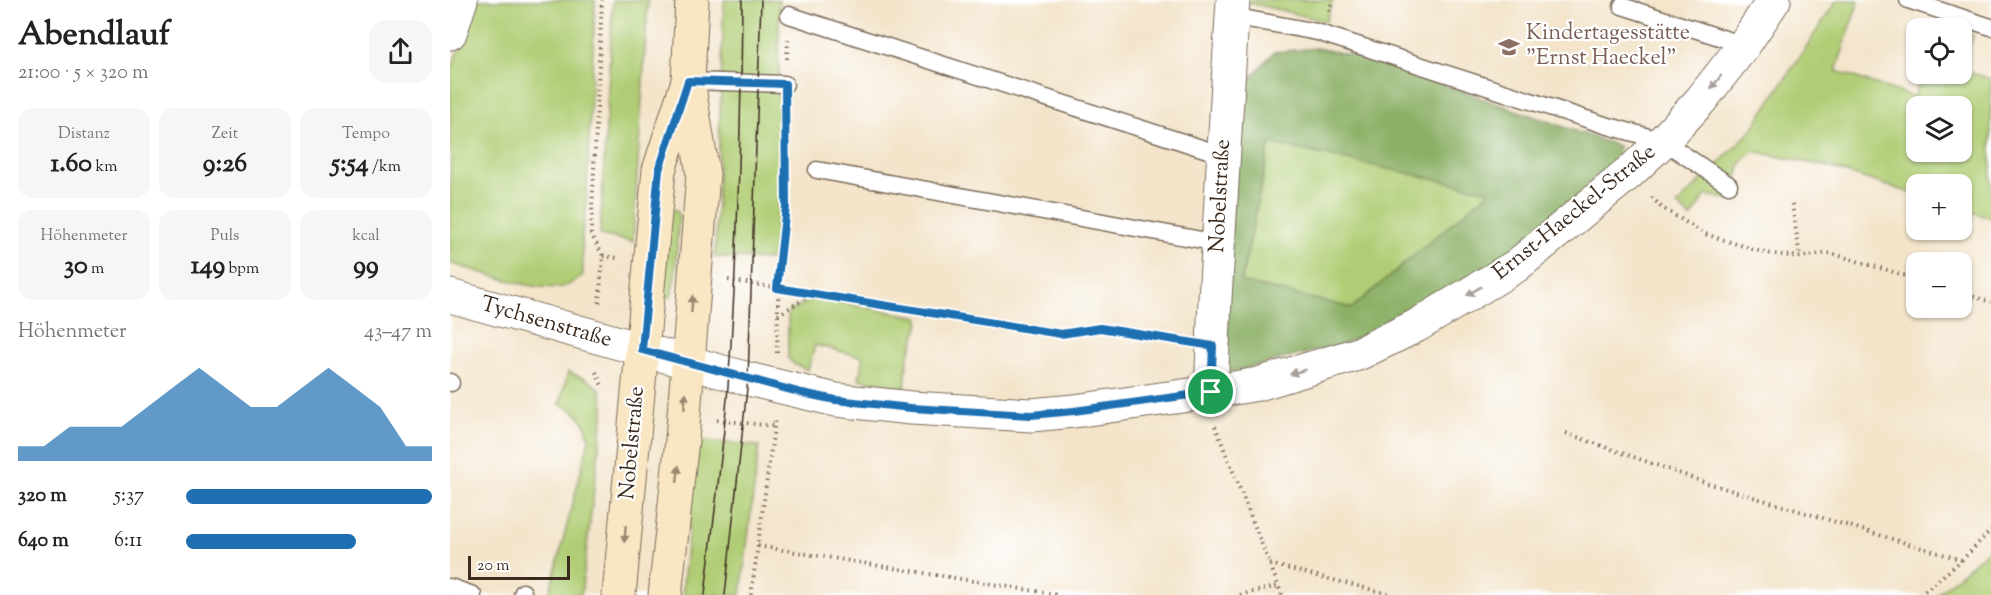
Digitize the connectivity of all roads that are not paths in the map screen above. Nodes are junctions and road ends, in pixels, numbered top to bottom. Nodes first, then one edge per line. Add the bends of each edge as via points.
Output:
1 (461, 0) edge
2 (692, 0) edge
3 (1774, 0) edge
4 (1908, 0) edge
5 (1622, 6) dead end
6 (1232, 8) edge
7 (789, 15) road end
8 (1991, 27) edge
9 (450, 33) edge
10 (1744, 45) junction
11 (688, 81) junction
12 (785, 84) road end
13 (1663, 141) junction
14 (1223, 155) junction
15 (817, 170) dead end
16 (1729, 185) dead end
17 (1218, 243) junction
18 (450, 296) edge
19 (642, 350) junction
20 (688, 363) junction
21 (1211, 392) junction
22 (450, 587) edge
23 (473, 595) edge
24 (619, 595) edge
25 (665, 595) edge

1 - 9 street
2 - 11 main road, Nobelstraße
3 - 10 street, Ernst-Haeckel-Straße
4 - 8 lane
5 - 10 lane
6 - 13 lane
6 - 14 street, Nobelstraße
7 - 14 lane
10 -> 13 street, Ernst-Haeckel-Straße
11 - 12 lane
11 - 19 main road, Nobelstraße via 659,170
20 -> 11 main road, Nobelstraße via 703,174
13 - 16 lane
13 -> 21 street, Ernst-Haeckel-Straße via 1516,266 1416,326 1358,354 1258,384
14 - 17 street, Nobelstraße
15 - 17 lane
17 - 21 street, Nobelstraße
18 - 19 street, Tychsenstraße
19 - 20 street, Tychsenstraße
19 -> 24 main road, Nobelstraße
20 - 21 street, Ernst-Haeckel-Straße via 836,400 1031,415
25 -> 20 main road, Nobelstraße
22 - 23 lane

